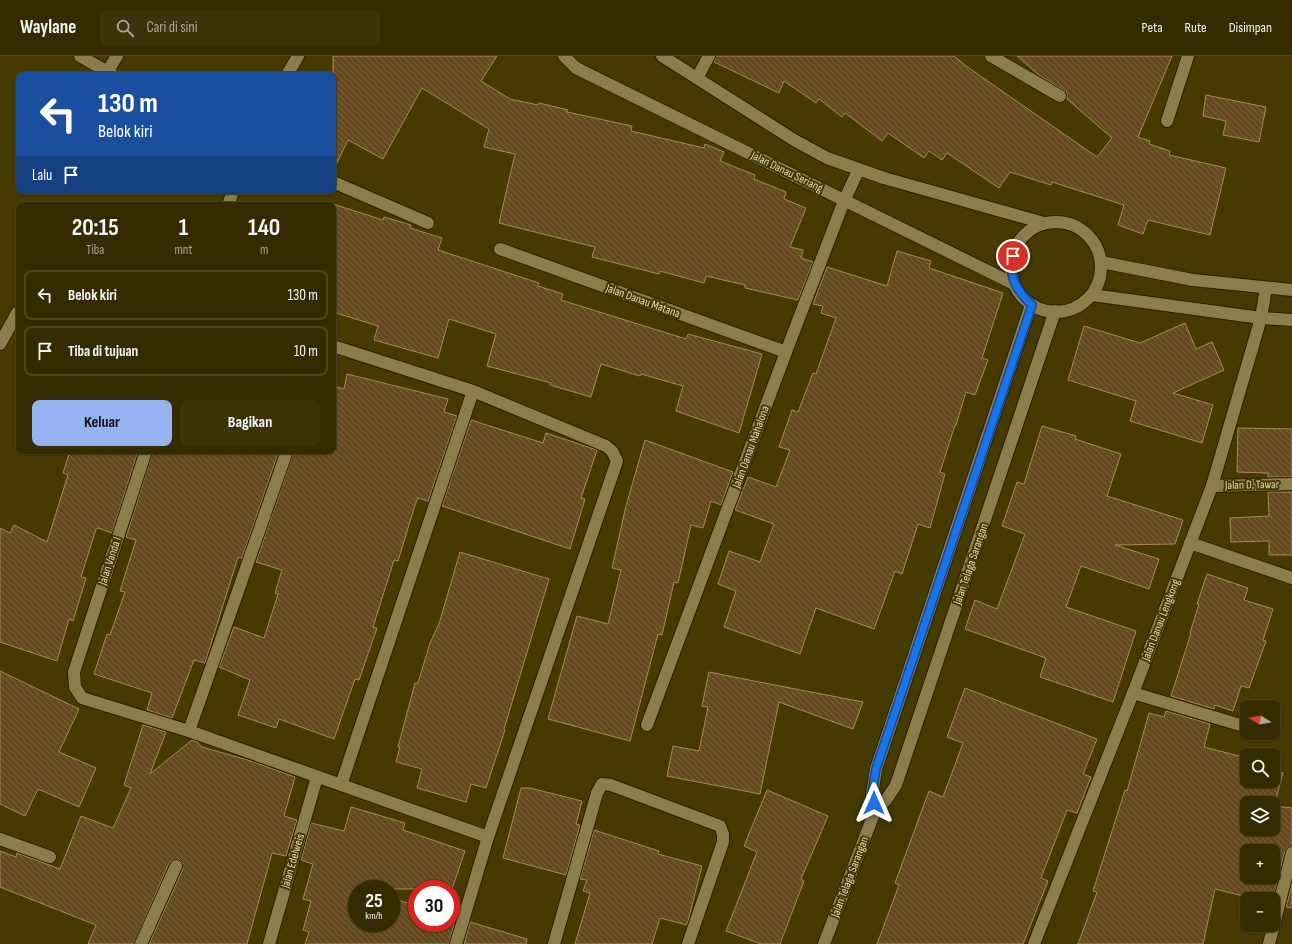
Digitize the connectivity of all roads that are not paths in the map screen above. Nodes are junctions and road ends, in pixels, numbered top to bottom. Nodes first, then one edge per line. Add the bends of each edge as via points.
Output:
1 (80, 56) edge
2 (117, 56) edge
3 (298, 56) edge
4 (564, 56) edge
5 (662, 56) edge
6 (709, 56) edge
7 (991, 56) edge
8 (1188, 56) edge
9 (107, 72) edge
10 (111, 72) edge
11 (289, 72) edge
12 (697, 78) junction
13 (1060, 96) dead end
14 (1166, 121) dead end
15 (858, 170) junction
16 (336, 183) edge
17 (844, 201) junction
18 (428, 223) dead end
19 (1044, 223) junction
20 (500, 249) dead end
21 (1101, 262) junction
22 (1014, 284) junction
23 (1266, 288) junction
24 (1292, 290) edge
25 (1092, 295) junction
26 (1032, 305) junction
27 (1055, 311) junction
28 (16, 316) edge
29 (1261, 318) junction
30 (1292, 320) edge
31 (0, 344) edge
32 (336, 347) edge
33 (786, 352) junction
34 (473, 391) junction
35 (145, 454) edge
36 (286, 454) edge
37 (1292, 484) edge
38 (1212, 486) junction
39 (1190, 543) junction
40 (1292, 578) edge
41 (1133, 693) junction
42 (648, 725) dead end
43 (1240, 725) edge
44 (188, 732) junction
45 (318, 777) junction
46 (341, 785) junction
47 (875, 811) junction
48 (488, 837) junction
49 (0, 839) edge
50 (1292, 853) edge
51 (50, 857) dead end
52 (176, 866) dead end
53 (141, 944) edge
54 (269, 944) edge
55 (456, 944) edge
56 (554, 944) edge
57 (688, 944) edge
58 (824, 944) edge
59 (1034, 944) edge
60 (1269, 944) edge

1 - 9 street
2 - 10 street
3 - 11 street
4 - 17 street, Jalan Danau Seriang via 576,68
5 - 12 street
6 - 12 street
7 - 13 street
8 - 14 street
12 - 15 street via 794,140 827,158
15 - 17 street, Jalan Danau Mahalona
15 - 19 street
16 - 18 street
17 - 22 street, Jalan Danau Seriang
17 - 33 street, Jalan Danau Mahalona
19 - 21 street via 1066,223 1086,233 1098,251
19 - 22 street via 1027,232 1016,247 1011,265
20 - 33 street, Jalan Danau Matana
21 - 23 street via 1193,280
21 - 25 street via 1098,285
22 - 26 street via 1021,296
23 - 24 street
23 - 29 street, Jalan Danau Lengkong
25 - 27 street via 1075,308
25 - 29 street
26 - 27 street via 1048,312
26 - 47 street, Jalan Telaga Sarangan via 876,769 872,795
27 - 47 street, Jalan Telaga Sarangan via 896,786
28 - 31 street
29 - 30 street
29 - 38 street, Jalan Danau Lengkong
32 - 34 street
33 - 42 street, Jalan Danau Mahalona
34 - 46 street
34 - 48 street via 606,446 612,450 617,461
35 - 44 street, Jalan Vanda I via 74,672 75,687 82,698
36 - 44 street
37 - 38 street, Jalan D. Tawar
38 - 39 street, Jalan Danau Lengkong
39 - 40 street
39 - 41 street, Jalan Danau Lengkong
41 - 43 street
41 - 59 street, Jalan Danau Lengkong
44 - 45 street
45 - 46 street
45 - 54 street, Jalan Edelweis
46 - 48 street
47 - 58 street, Jalan Telaga Sarangan
48 - 55 street
49 - 51 street
50 - 60 street
52 - 53 street
56 - 57 street via 602,784 611,785 720,826 723,842

